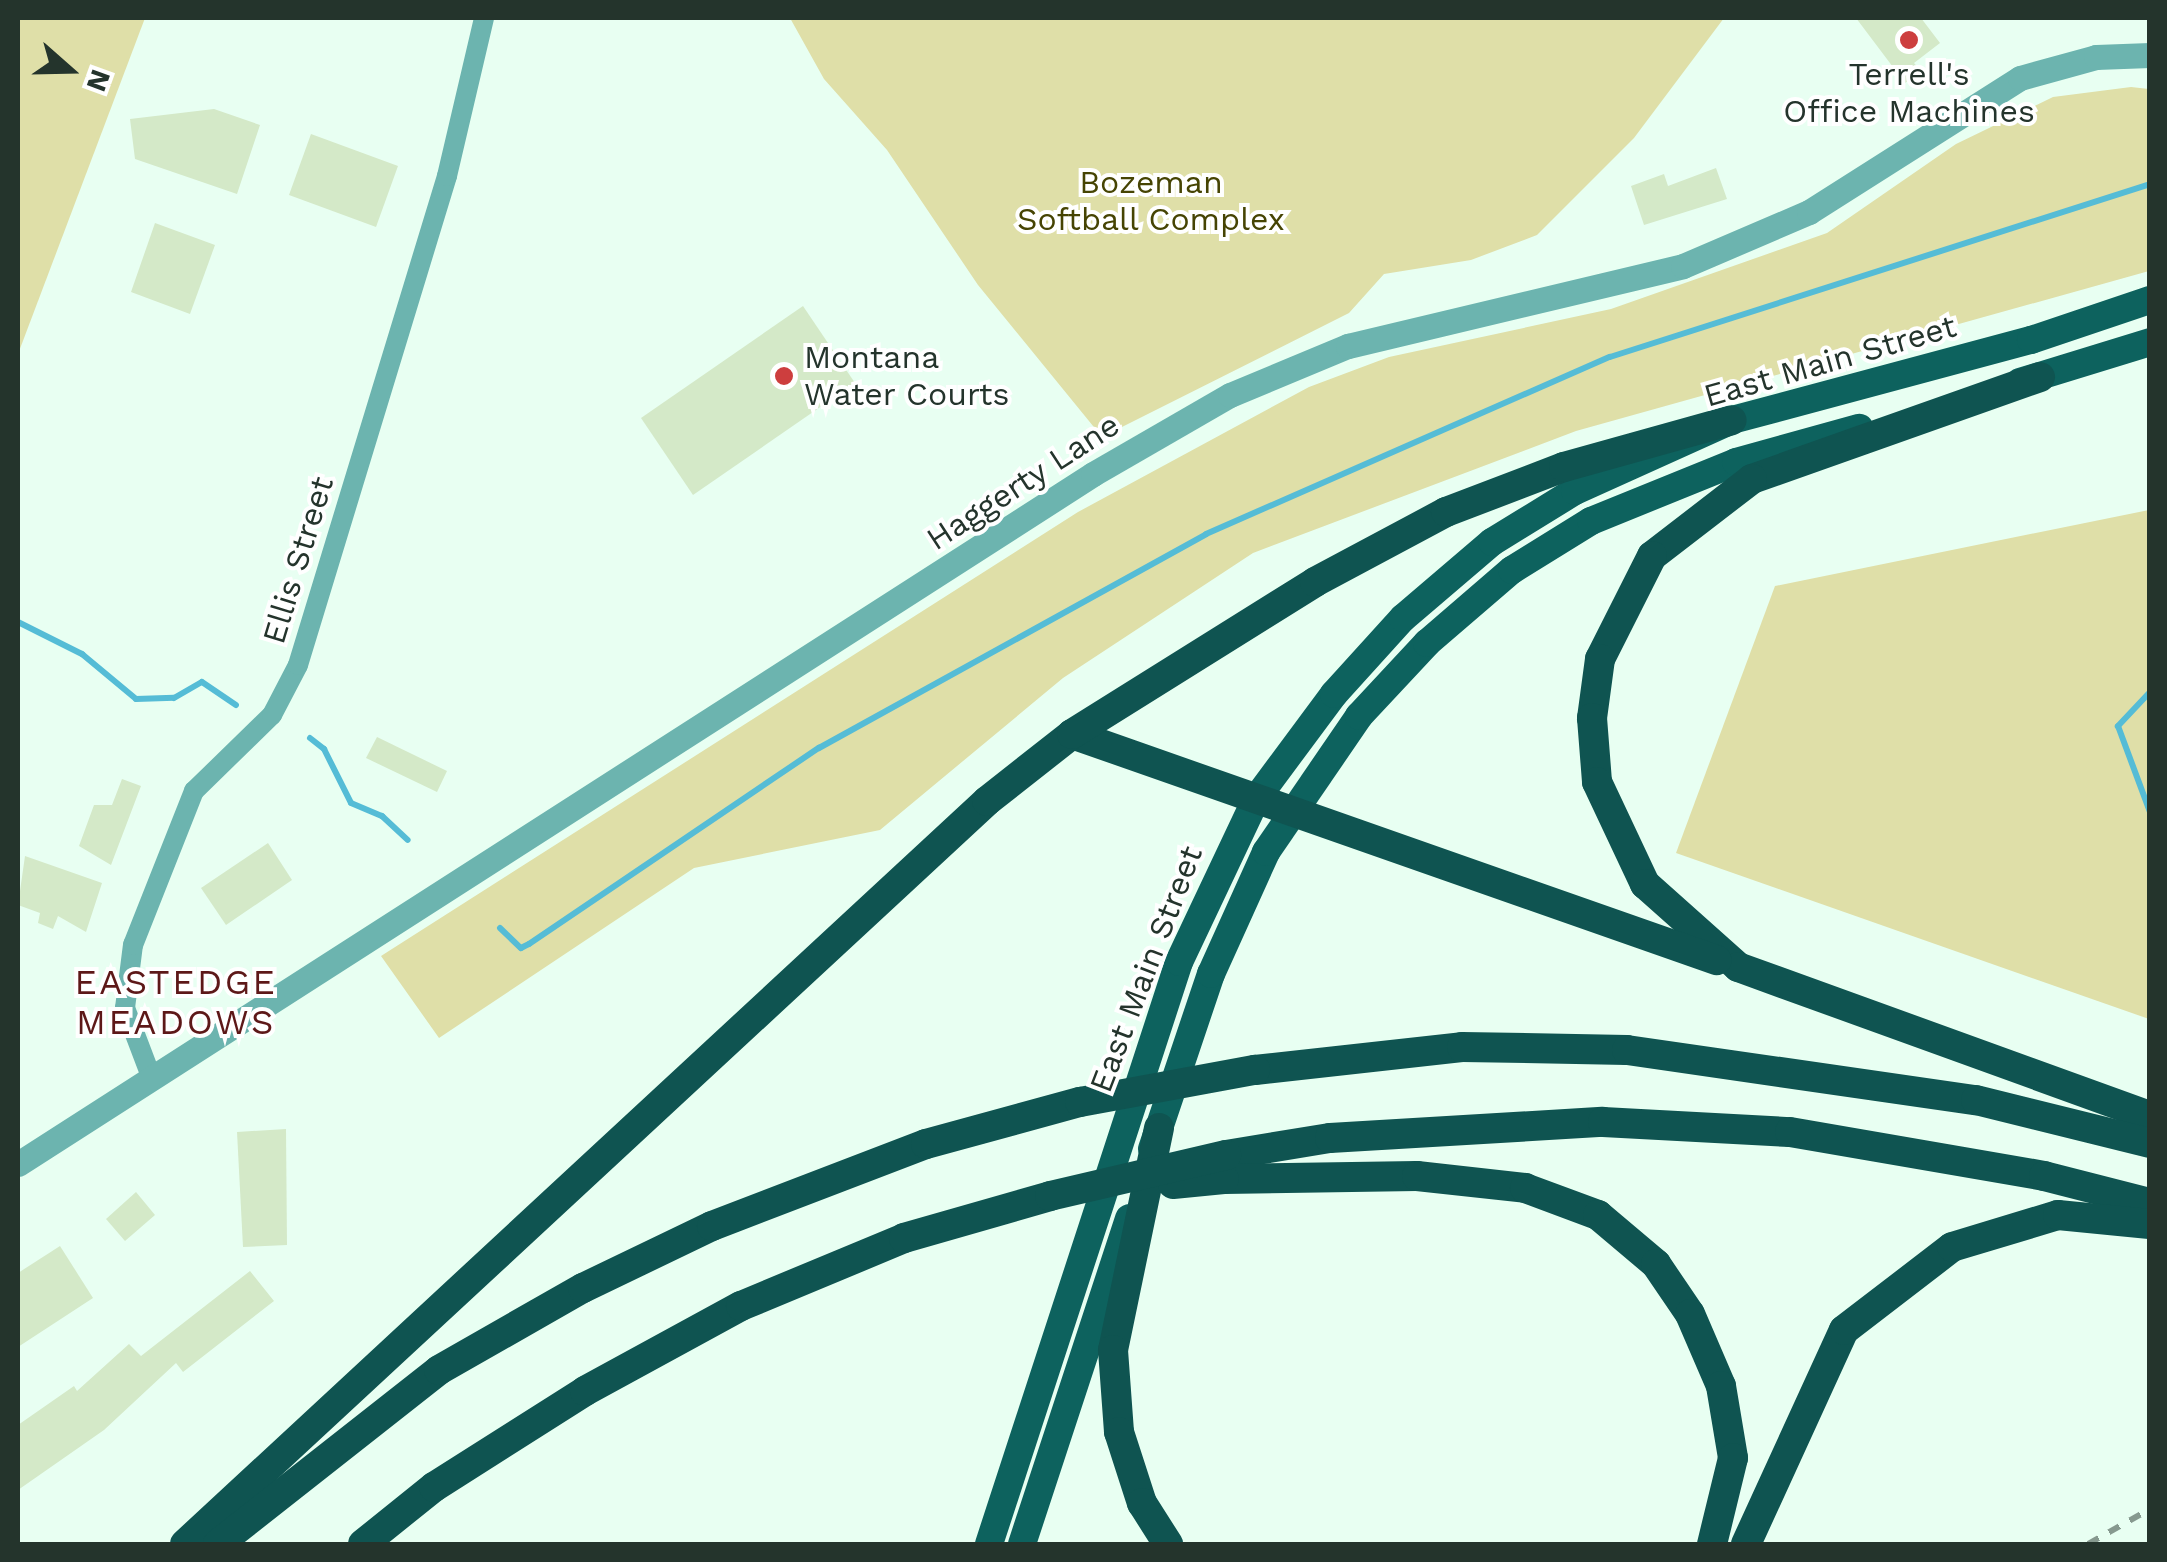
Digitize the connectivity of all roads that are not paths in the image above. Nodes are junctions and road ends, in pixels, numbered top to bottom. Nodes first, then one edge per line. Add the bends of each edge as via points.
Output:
1 (484, 18) edge
2 (2150, 55) edge
3 (2150, 300) edge
4 (2150, 342) edge
5 (2040, 377) junction
6 (1732, 420) junction
7 (1072, 734) junction
8 (1256, 799) junction
9 (1289, 811) junction
10 (1738, 967) junction
11 (152, 1079) junction
12 (2150, 1116) edge
13 (1159, 1128) junction
14 (2150, 1144) edge
15 (18, 1164) edge
16 (1225, 1167) junction
17 (2150, 1203) edge
18 (2150, 1224) edge
19 (186, 1544) edge
20 (218, 1544) edge
21 (363, 1544) edge
22 (989, 1544) edge
23 (1022, 1544) edge
24 (1168, 1544) edge
25 (1712, 1544) edge
26 (1746, 1544) edge

1 - 11 street, Ellis Street via 447,176 298,666 272,715 194,792 133,945 124,1008
2 - 11 street, Haggerty Lane via 2096,58 2020,78 1810,212 1682,266 1348,346 1230,395 1093,474
3 - 6 highway, East Main Street via 2031,340
4 - 5 highway, East Main Street
5 - 9 highway, East Main Street via 1736,462 1591,522 1512,570 1427,643 1360,716
5 - 10 highway via 1752,479 1652,556 1625,598 1600,659 1592,718 1597,782 1645,884
6 - 7 highway via 1564,467 1446,512 1314,582
6 - 8 highway, East Main Street via 1575,491 1492,542 1403,618 1334,694
7 - 8 highway
7 - 19 highway via 987,800
8 - 9 highway
8 - 22 highway, East Main Street via 1179,962
9 - 10 highway
9 - 13 highway, East Main Street via 1211,974
10 - 12 highway
11 - 15 street, Haggerty Lane
13 - 23 highway, East Main Street
13 - 24 highway via 1112,1350 1119,1432 1142,1504
14 - 20 highway, bridge via 1976,1100 1627,1050 1462,1048 1255,1070 1080,1102 926,1144 712,1226 583,1288 439,1370
16 - 17 highway via 1330,1138 1603,1122 1790,1132 2044,1176
16 - 21 highway, bridge via 1050,1196 904,1238 742,1306 586,1390 434,1487
16 - 25 highway via 1525,1188 1598,1215 1656,1264 1690,1314 1721,1386 1734,1458
18 - 26 highway via 2058,1215 1952,1247 1844,1330

